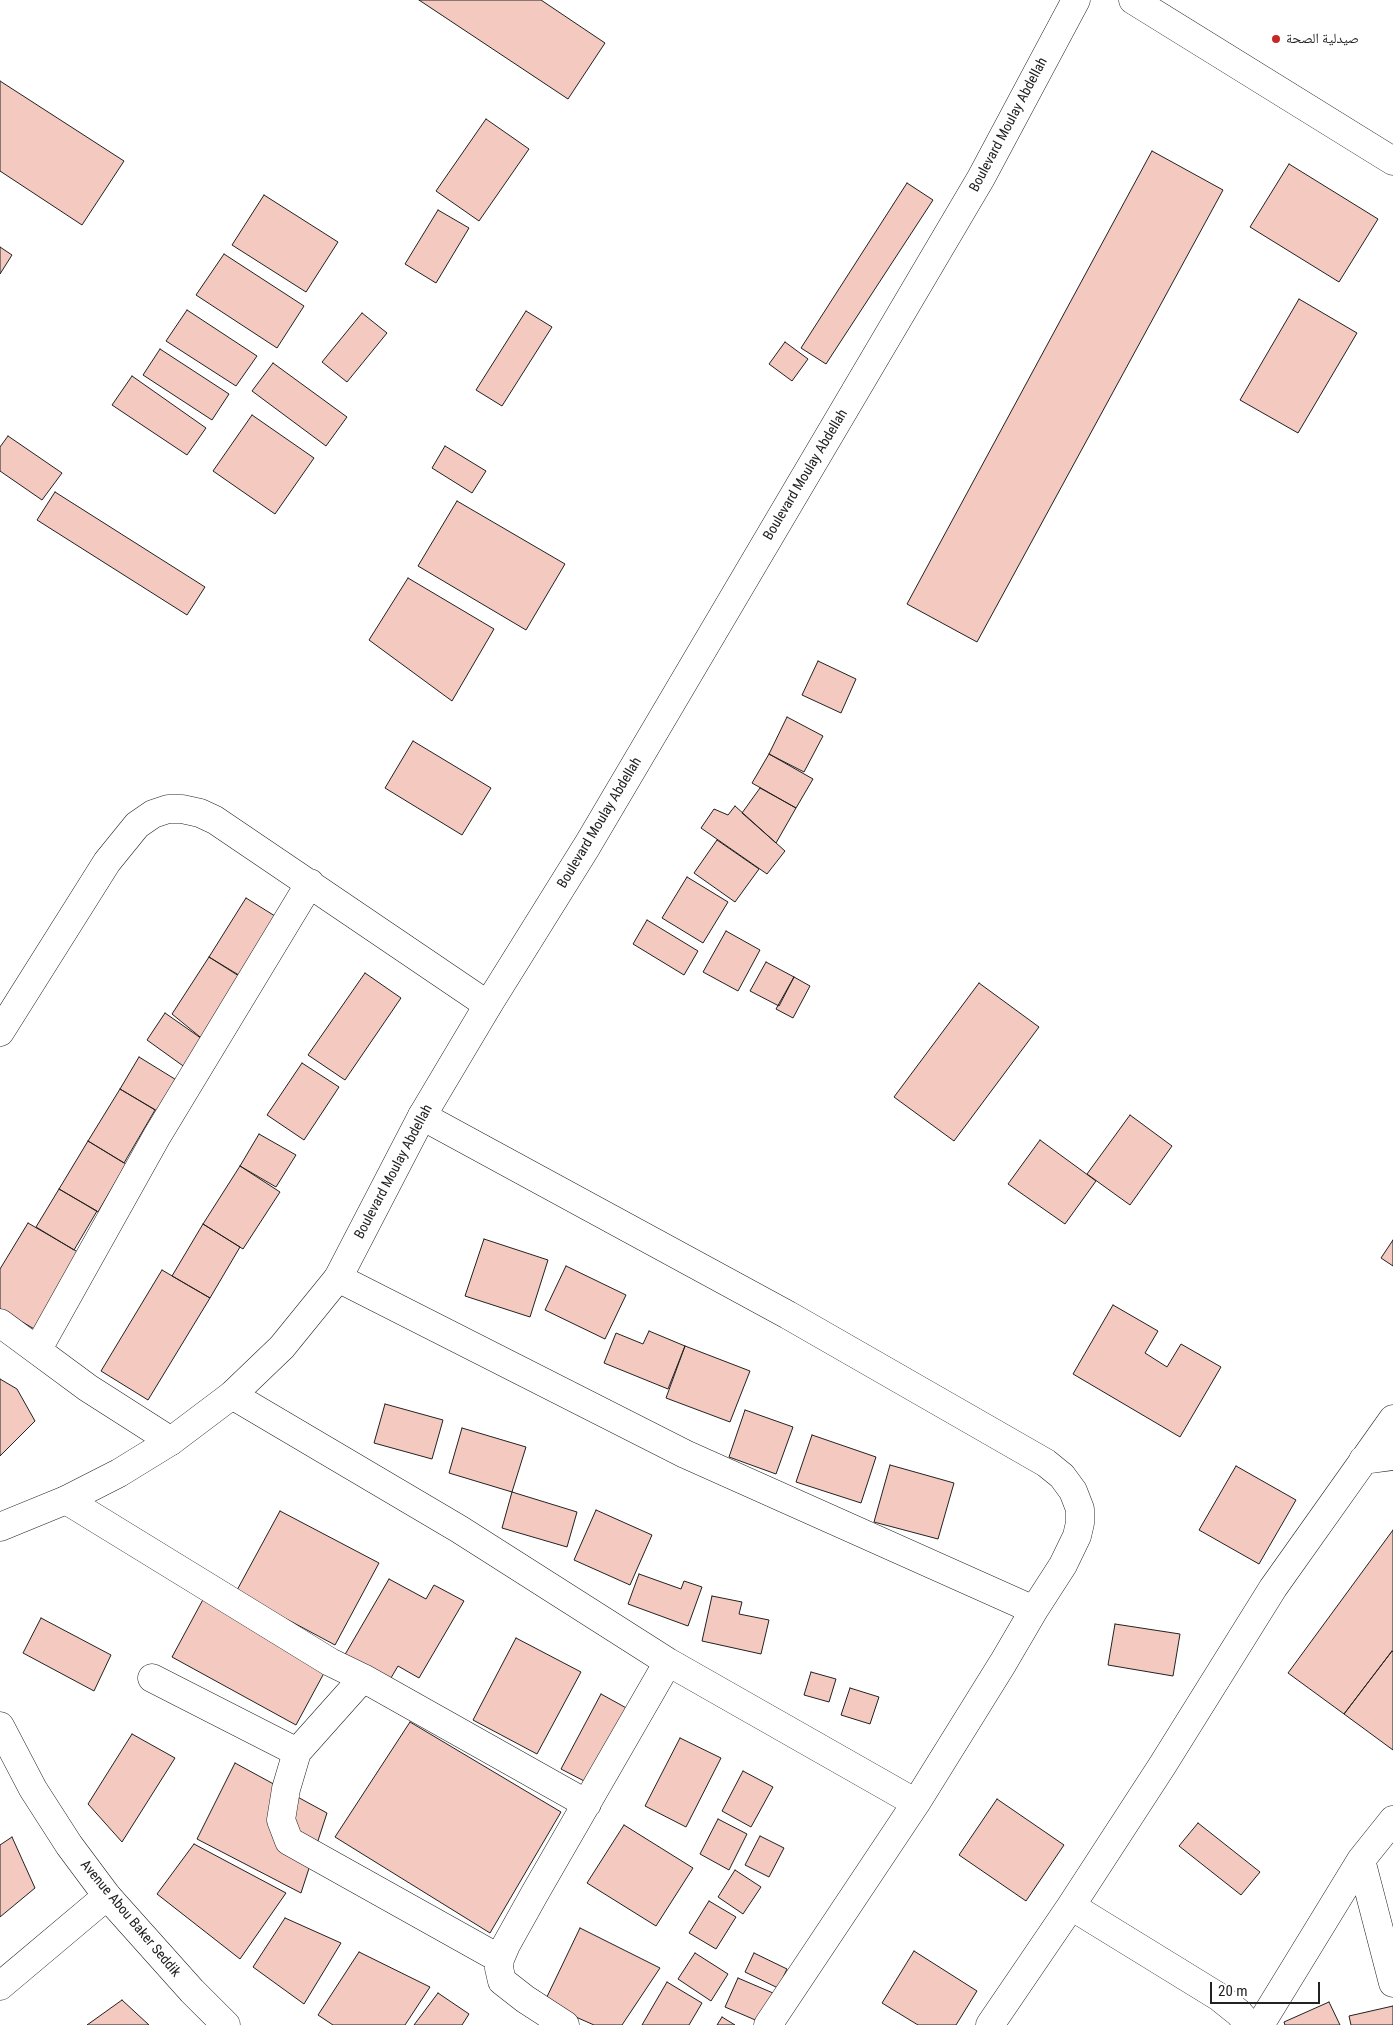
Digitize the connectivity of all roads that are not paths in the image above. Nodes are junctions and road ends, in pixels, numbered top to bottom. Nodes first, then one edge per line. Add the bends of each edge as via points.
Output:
1 (1076, 0) edge
2 (1133, 0) edge
3 (1393, 161) edge
4 (310, 883) junction
5 (488, 1005) junction
6 (0, 1032) edge
7 (422, 1116) junction
8 (338, 1278) junction
9 (0, 1323) edge
10 (38, 1349) junction
11 (232, 1395) junction
12 (1393, 1419) edge
13 (171, 1441) junction
14 (1393, 1456) edge
15 (1363, 1460) junction
16 (66, 1500) junction
17 (0, 1527) edge
18 (1034, 1610) junction
19 (668, 1662) junction
20 (152, 1678) dead end
21 (363, 1678) junction
22 (0, 1726) edge
23 (297, 1752) junction
24 (587, 1804) junction
25 (916, 1804) junction
26 (1393, 1820) edge
27 (1361, 1860) junction
28 (107, 1896) junction
29 (1071, 1906) junction
30 (500, 1959) junction
31 (1393, 1983) edge
32 (0, 1986) edge
33 (226, 2025) edge
34 (565, 2025) edge
35 (768, 2025) edge
36 (990, 2025) edge
37 (1249, 2025) edge
38 (1260, 2025) edge

1 - 5 street, Boulevard Moulay Abdellah via 976,187 592,838
2 - 3 street
4 - 5 street
4 - 6 street via 200,813 168,809 153,814 138,825 107,862
4 - 10 street via 158,1136
5 - 7 street, Boulevard Moulay Abdellah
7 - 8 street, Boulevard Moulay Abdellah
7 - 18 street via 788,1315 1046,1462 1073,1491 1080,1509 1080,1523 1063,1565
8 - 11 street, Boulevard Moulay Abdellah via 282,1347
8 - 18 street via 685,1454
9 - 10 street
10 - 13 street via 88,1388
11 - 13 street, Boulevard Moulay Abdellah
11 - 19 street via 459,1530
12 - 15 street
13 - 16 street, Boulevard Moulay Abdellah
14 - 15 street
15 - 29 street via 1273,1588
16 - 17 street, Boulevard Moulay Abdellah
16 - 21 street via 330,1662
18 - 25 street
19 - 24 street
19 - 25 street
20 - 23 street
21 - 23 street
21 - 24 street
22 - 28 street, Avenue Abou Baker Seddik via 33,1789 68,1845
23 - 30 street via 281,1820 289,1841
24 - 30 street
25 - 35 street
26 - 27 street
27 - 31 street
27 - 38 street
28 - 32 street
28 - 33 street, Avenue Abou Baker Seddik
29 - 36 street
29 - 37 street via 1219,1997
30 - 34 street via 502,1981

